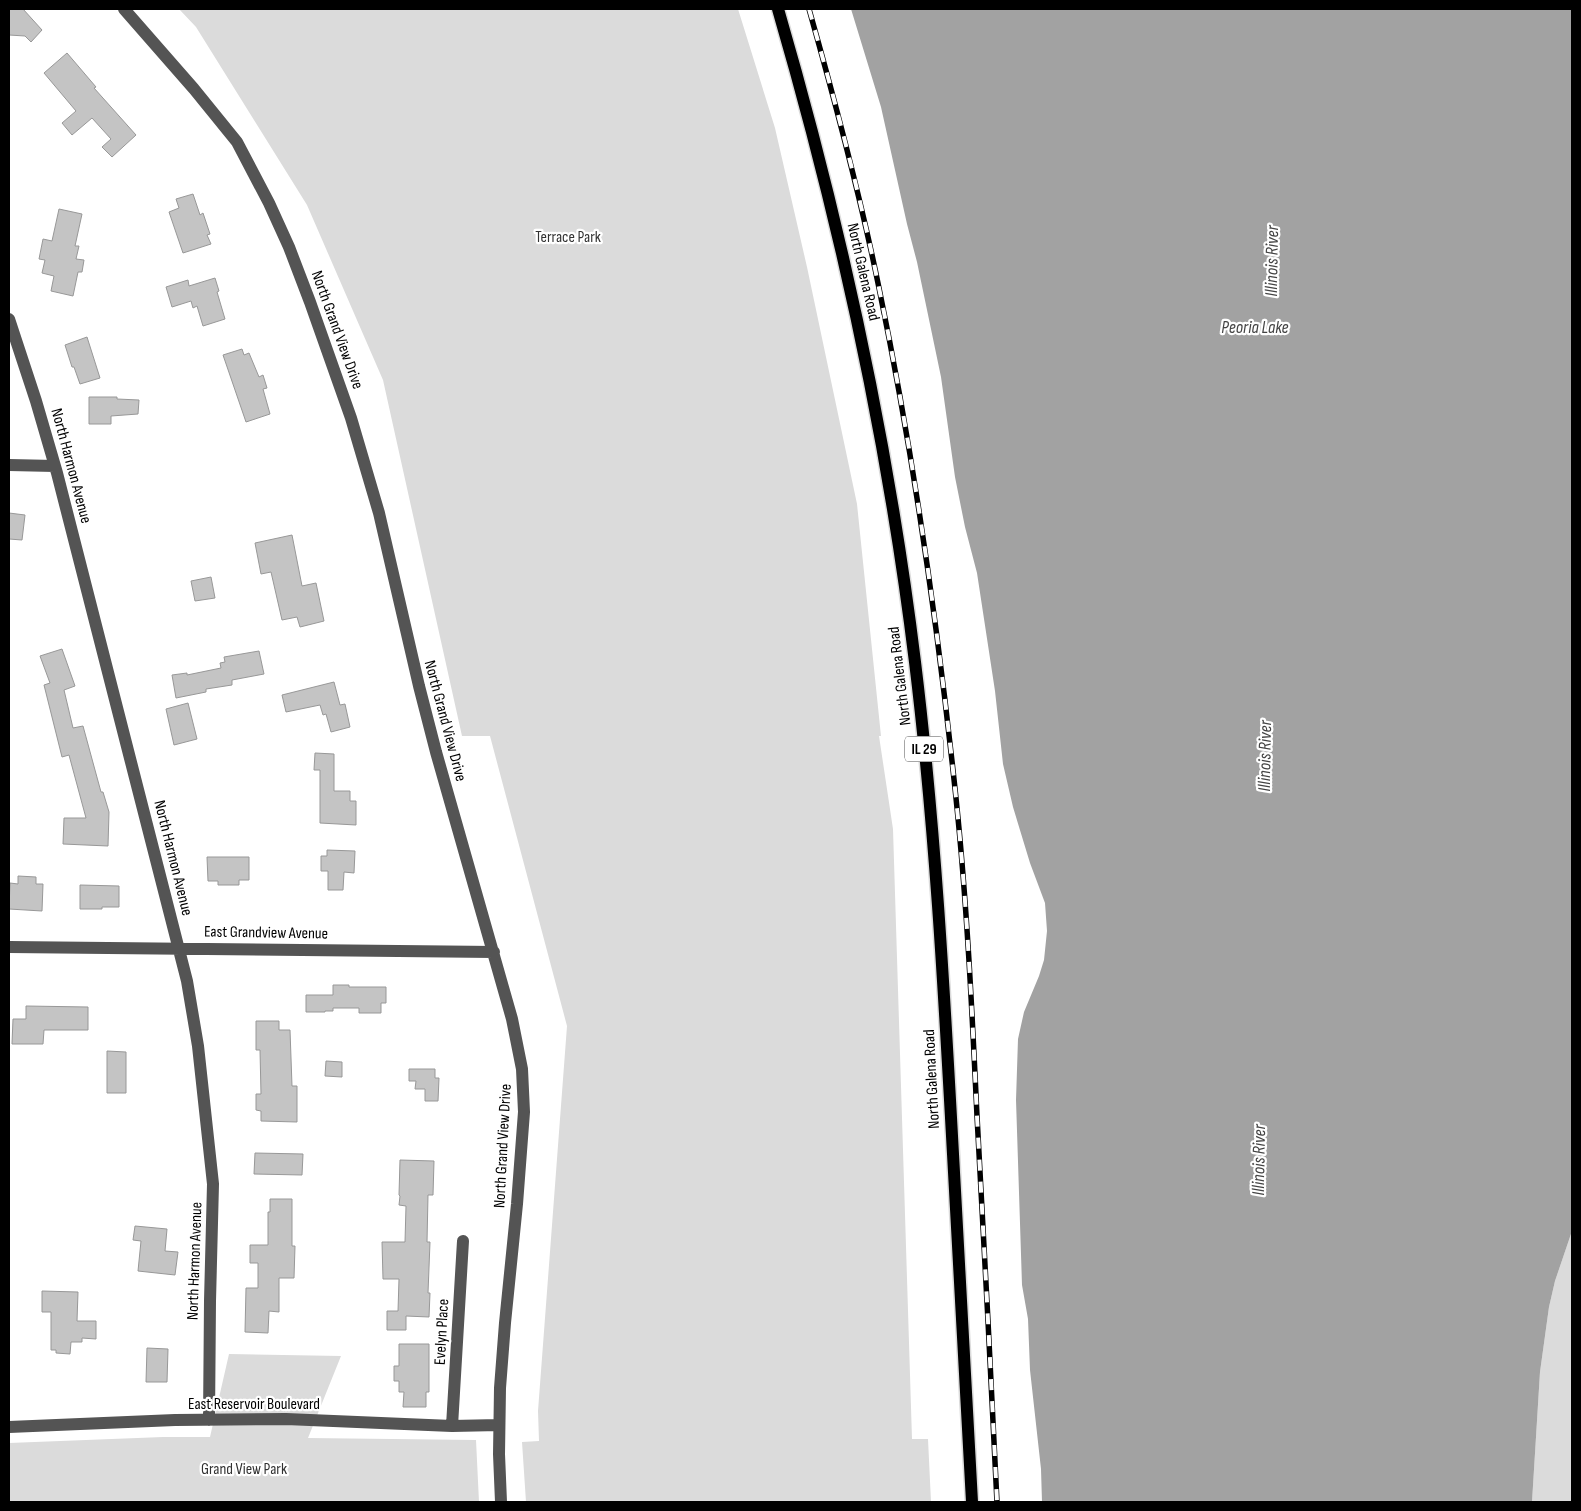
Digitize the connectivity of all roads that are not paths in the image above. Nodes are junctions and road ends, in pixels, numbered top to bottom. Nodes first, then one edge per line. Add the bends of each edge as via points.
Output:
1 (124, 9) edge
2 (778, 9) edge
3 (9, 319) edge
4 (9, 465) edge
5 (55, 466) junction
6 (9, 947) edge
7 (179, 948) junction
8 (494, 952) junction
9 (463, 1241) dead end
10 (209, 1420) junction
11 (499, 1425) junction
12 (452, 1426) junction
13 (9, 1427) edge
14 (500, 1502) edge
15 (972, 1502) edge

1 - 8 street, North Grand View Drive via 234,137 262,187 289,247 358,440 387,547 418,686
2 - 15 main road, North Galena Road / IL 29 via 816,143 860,333 891,497 914,657 936,870
3 - 5 street, North Harmon Avenue
4 - 5 street
5 - 7 street, North Harmon Avenue
6 - 7 street, East Grandview Avenue
7 - 8 street, East Grandview Avenue
7 - 10 street, North Harmon Avenue via 198,1046 213,1184
8 - 11 street, North Grand View Drive via 518,1041 524,1095
9 - 12 street, Evelyn Place
10 - 12 street, East Reservoir Boulevard via 286,1419
10 - 13 street, East Reservoir Boulevard
11 - 12 street, East Reservoir Boulevard
11 - 14 street, North Grand View Drive

